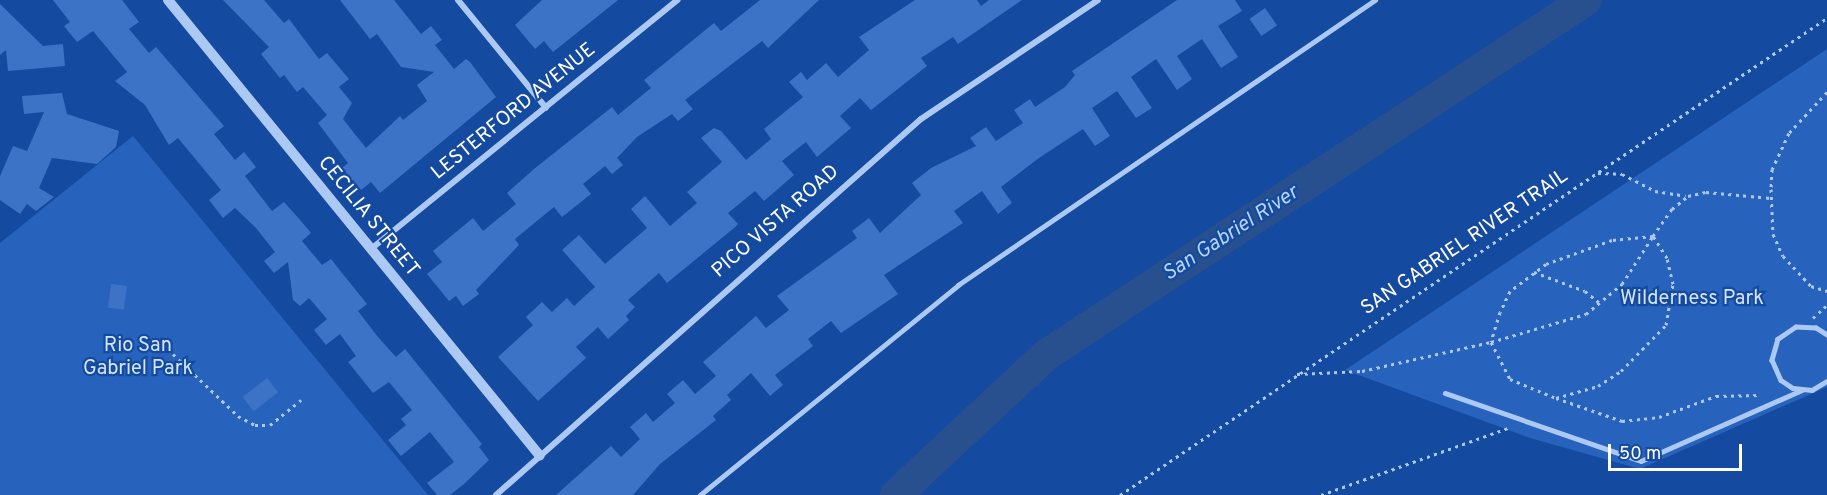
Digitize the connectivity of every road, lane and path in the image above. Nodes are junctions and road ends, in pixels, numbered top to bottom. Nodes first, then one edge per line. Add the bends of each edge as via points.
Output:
1 (168, 0) edge
2 (458, 0) edge
3 (677, 0) edge
4 (1098, 0) edge
5 (1375, 0) edge
6 (1827, 18) edge
7 (1827, 92) edge
8 (546, 108) junction
9 (1596, 173) junction
10 (1689, 196) junction
11 (1771, 198) junction
12 (1653, 236) junction
13 (371, 249) junction
14 (1533, 271) junction
15 (1827, 291) edge
16 (1602, 305) junction
17 (1827, 305) edge
18 (1807, 326) junction
19 (1827, 335) edge
20 (1491, 342) junction
21 (173, 354) dead end
22 (1297, 374) junction
23 (1827, 381) edge
24 (1786, 385) junction
25 (1802, 390) junction
26 (1445, 393) dead end
27 (1556, 398) junction
28 (301, 400) dead end
29 (1524, 422) junction
30 (540, 456) junction
31 (496, 495) edge
32 (700, 495) edge
33 (1120, 495) edge
34 (1321, 495) edge

1 - 13 street, CECILIA STREET
2 - 8 street
3 - 8 street, LESTERFORD AVENUE
4 - 30 street, PICO VISTA ROAD via 921,119
5 - 32 lane via 958,285
6 - 9 path, SAN GABRIEL RIVER TRAIL
7 - 11 path via 1789,133 1772,169
8 - 13 street, LESTERFORD AVENUE
9 - 10 path via 1622,174 1655,191
9 - 22 path, SAN GABRIEL RIVER TRAIL
10 - 11 path
10 - 12 path
11 - 15 path via 1773,234 1783,256 1811,286
12 - 14 path via 1612,240
12 - 16 path
12 - 27 path via 1667,258 1673,284 1666,325 1607,382
13 - 30 street, CECILIA STREET
14 - 16 path via 1585,291
14 - 20 path via 1510,291
16 - 20 path via 1565,322
17 - 18 path
18 - 19 lane
18 - 24 lane via 1786,332 1773,349 1775,371
20 - 22 path via 1362,371
20 - 27 path via 1510,379
21 - 28 path via 238,416 255,425 270,425
22 - 33 path, SAN GABRIEL RIVER TRAIL
23 - 25 lane
24 - 25 lane
24 - 27 path via 1755,396 1716,396 1642,420 1622,421
25 - 29 lane via 1641,461
26 - 29 lane
29 - 34 path
30 - 31 street, PICO VISTA ROAD

